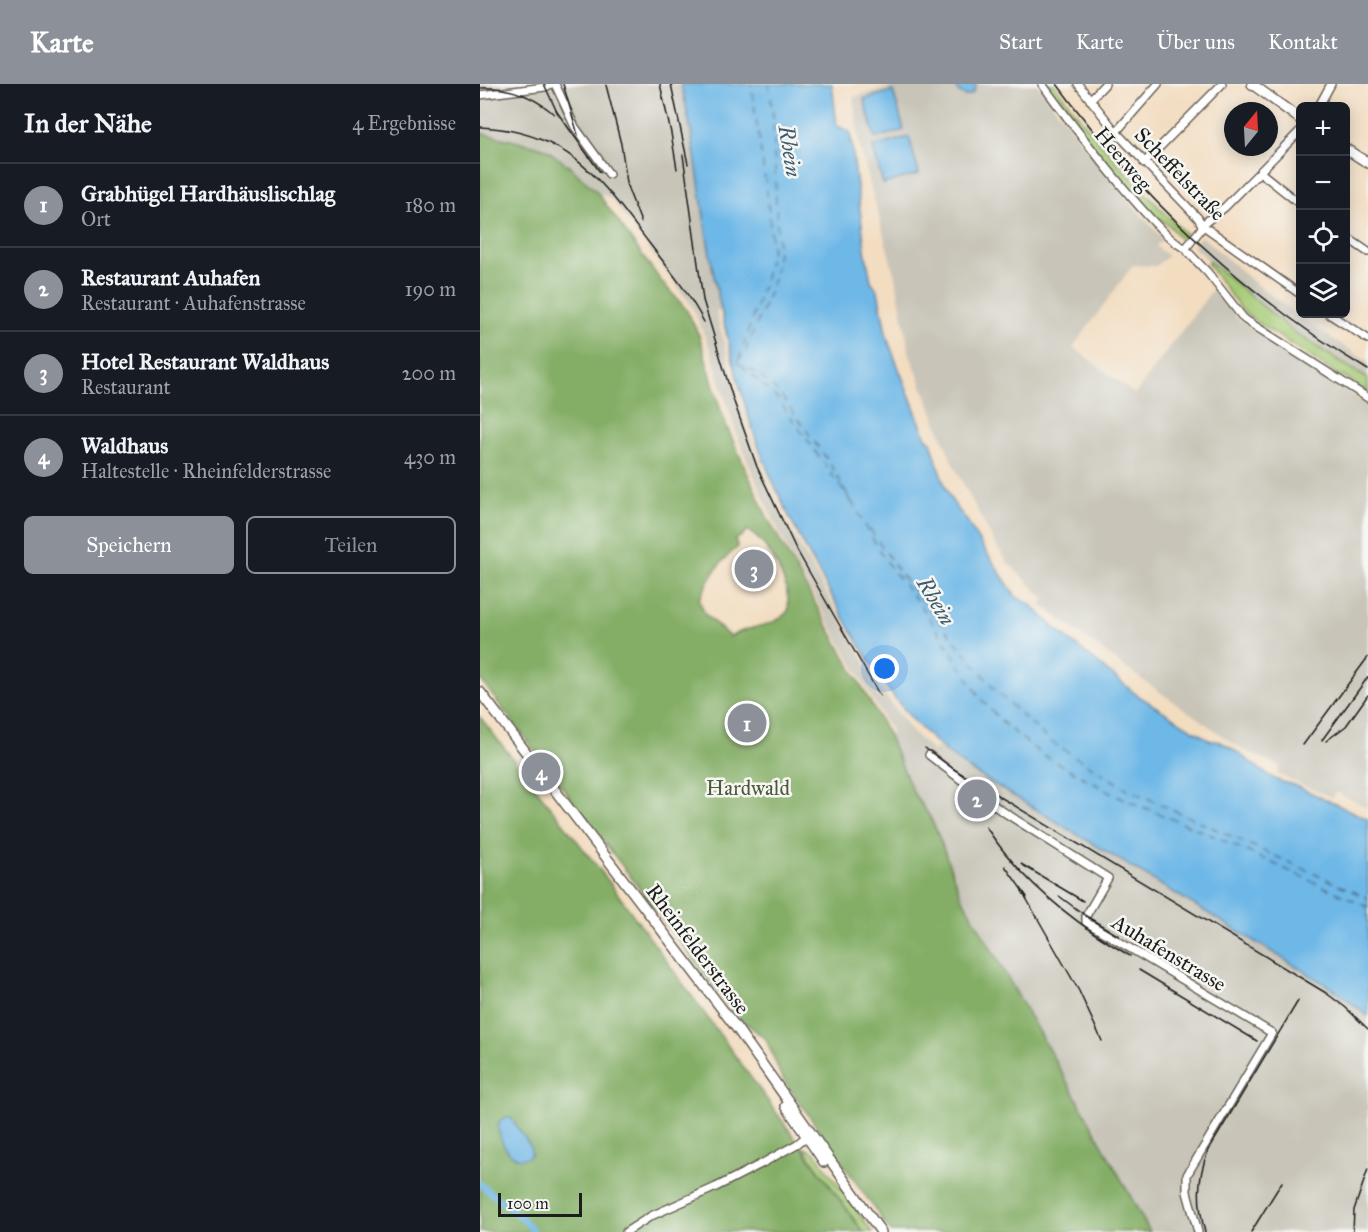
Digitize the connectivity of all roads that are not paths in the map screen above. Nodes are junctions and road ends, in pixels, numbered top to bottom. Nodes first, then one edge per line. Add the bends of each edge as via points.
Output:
1 (553, 84) edge
2 (1042, 84) edge
3 (1078, 84) edge
4 (1105, 84) edge
5 (1158, 84) edge
6 (1222, 84) edge
7 (1252, 84) edge
8 (1331, 84) edge
9 (480, 95) edge
10 (1090, 100) junction
11 (1321, 102) edge
12 (1296, 116) edge
13 (1116, 132) junction
14 (1296, 134) edge
15 (1350, 152) edge
16 (1144, 163) junction
17 (1368, 163) edge
18 (1260, 172) junction
19 (609, 174) dead end
20 (1296, 201) edge
21 (1202, 225) junction
22 (1350, 240) edge
23 (1186, 246) junction
24 (1368, 252) edge
25 (1296, 291) edge
26 (1335, 318) edge
27 (1368, 339) edge
28 (1368, 398) edge
29 (480, 692) edge
30 (480, 699) edge
31 (929, 755) dead end
32 (808, 1134) junction
33 (626, 1232) edge
34 (874, 1232) edge
35 (881, 1232) edge
36 (1198, 1232) edge

1 - 9 street
1 - 19 street via 575,127
2 - 23 street, Heerweg via 1116,179 1162,229 1181,247
3 - 10 street, Scheffelstraße
4 - 10 street
5 - 13 street
6 - 16 street
7 - 12 main road
8 - 11 street
10 - 13 street, Scheffelstraße
13 - 16 street, Scheffelstraße
14 - 18 street
15 - 17 main road
16 - 21 street, Scheffelstraße
18 - 20 street
18 - 21 street
21 - 23 street
21 - 25 street, Scheffelstraße
22 - 24 street
23 - 28 street, Heerweg via 1244,319
26 - 27 street
29 - 32 main road, Rheinfelderstrasse via 738,1030
30 - 32 main road, Rheinfelderstrasse
31 - 36 street, Auhafenstrasse via 999,809 1108,878 1086,922 1272,1033 1187,1175 1187,1192
32 - 33 street via 761,1164 651,1216
32 - 34 main road, Rheinfelderstrasse
32 - 35 main road, Rheinfelderstrasse

